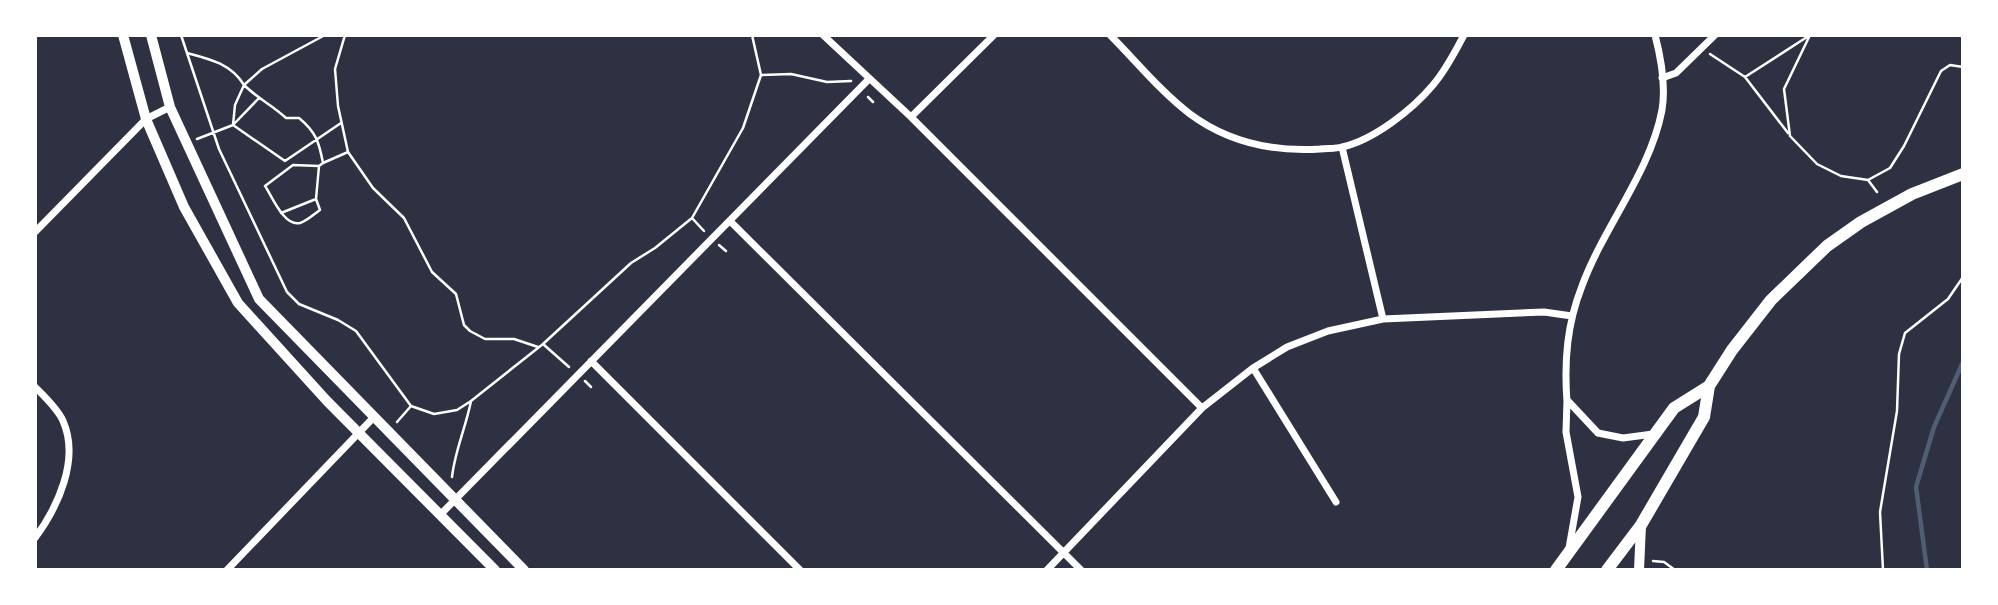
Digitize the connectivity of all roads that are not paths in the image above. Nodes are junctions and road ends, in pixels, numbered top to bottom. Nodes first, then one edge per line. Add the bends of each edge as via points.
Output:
1 (123, 35) edge
2 (151, 35) edge
3 (822, 35) edge
4 (994, 35) edge
5 (1110, 35) edge
6 (1464, 35) edge
7 (1655, 35) edge
8 (1715, 35) edge
9 (1662, 78) junction
10 (869, 79) junction
11 (170, 107) junction
12 (911, 117) junction
13 (146, 119) junction
14 (1342, 147) junction
15 (1963, 174) edge
16 (731, 222) junction
17 (35, 232) edge
18 (1572, 316) junction
19 (1383, 319) junction
20 (591, 361) junction
21 (1253, 368) junction
22 (1709, 386) junction
23 (35, 387) edge
24 (1567, 402) junction
25 (1202, 408) junction
26 (374, 418) junction
27 (359, 432) junction
28 (1657, 434) junction
29 (455, 499) junction
30 (1336, 502) dead end
31 (440, 515) junction
32 (1641, 524) junction
33 (35, 538) edge
34 (1064, 553) junction
35 (1568, 557) junction
36 (227, 570) edge
37 (495, 570) edge
38 (524, 570) edge
39 (800, 570) edge
40 (1047, 570) edge
41 (1081, 570) edge
42 (1556, 570) edge
43 (1607, 570) edge
44 (1639, 570) edge

1 - 13 main road
2 - 11 main road
3 - 10 street
4 - 12 street
5 - 14 street via 1174,101 1222,133 1289,151
6 - 14 street via 1444,71 1421,98 1382,128
7 - 9 street
8 - 9 street via 1676,73
9 - 18 street via 1655,136 1582,284
10 - 12 street
10 - 16 street
11 - 13 street
11 - 26 main road via 259,299
12 - 25 street
13 - 17 street
13 - 27 main road via 184,207 237,303
14 - 19 street
15 - 22 highway via 1912,194 1827,246 1751,325
16 - 20 street
16 - 34 street
18 - 19 street via 1544,312
18 - 24 street via 1564,369
19 - 21 street via 1287,346
20 - 29 street
20 - 39 street
21 - 25 street
21 - 30 street
22 - 28 highway via 1674,408
22 - 32 highway via 1704,417
23 - 33 street via 62,418 68,437 61,491 53,513
24 - 28 street via 1598,433 1623,438
24 - 35 street via 1566,432 1578,497
25 - 34 street
26 - 27 street
26 - 29 main road
27 - 31 main road
27 - 36 street
28 - 35 highway
29 - 31 street
29 - 38 main road
31 - 37 main road
32 - 43 highway
32 - 44 street
34 - 40 street
34 - 41 street
35 - 42 highway

